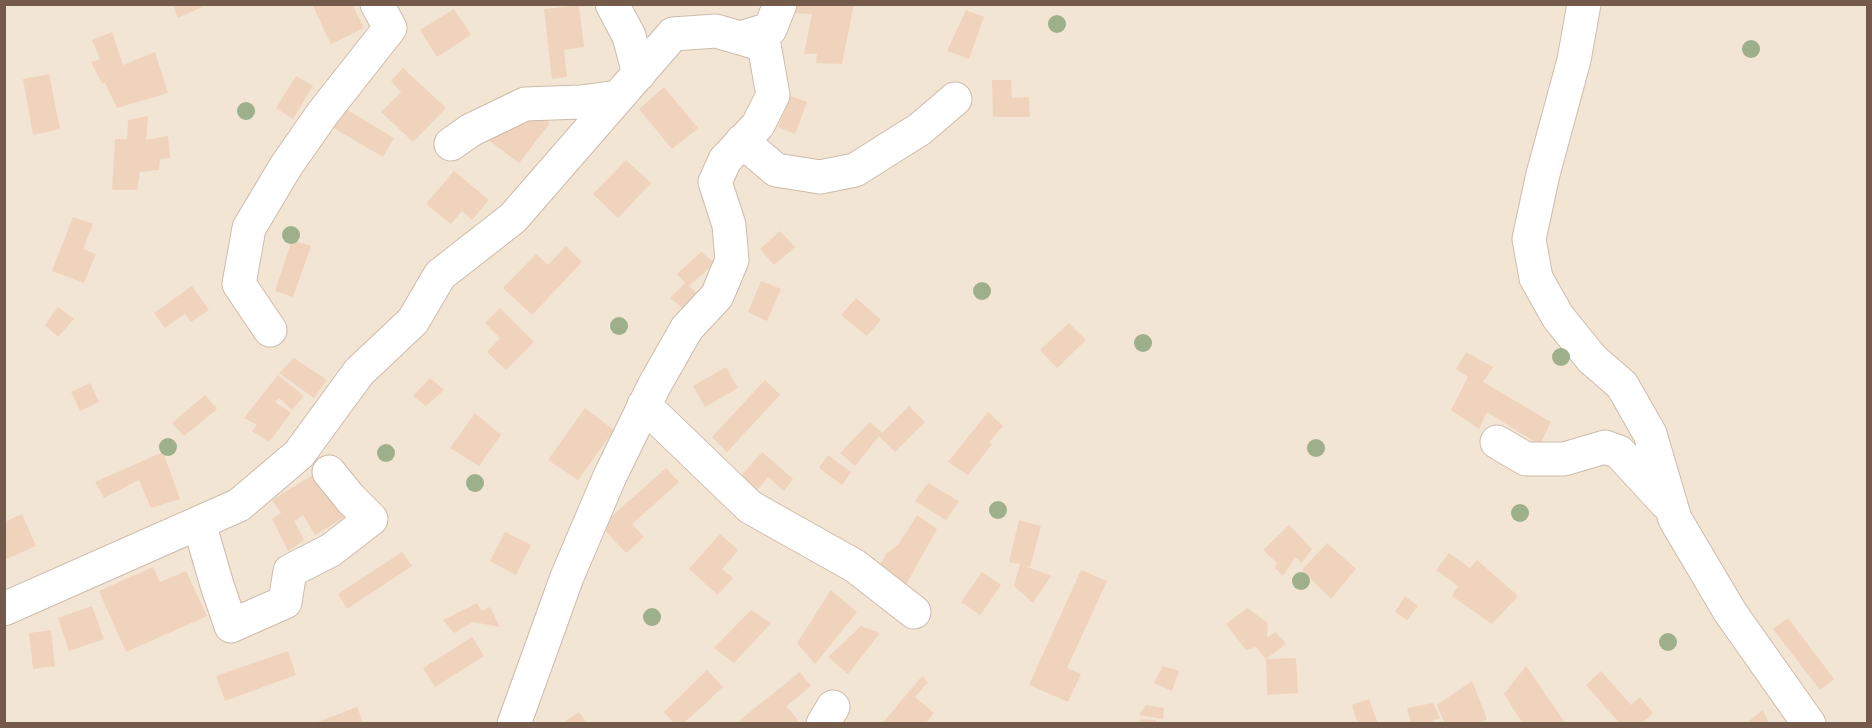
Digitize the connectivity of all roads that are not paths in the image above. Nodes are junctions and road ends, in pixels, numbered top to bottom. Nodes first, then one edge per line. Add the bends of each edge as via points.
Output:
1 (377, 4) edge
2 (612, 4) edge
3 (780, 4) edge
4 (1584, 4) edge
5 (740, 38) junction
6 (629, 85) junction
7 (955, 99) dead end
8 (742, 141) junction
9 (451, 144) dead end
10 (270, 330) dead end
11 (644, 405) junction
12 (1497, 442) dead end
13 (329, 472) dead end
14 (1672, 508) junction
15 (199, 523) junction
16 (4, 609) edge
17 (914, 612) dead end
18 (514, 723) edge
19 (1809, 723) edge

1 - 10 street via 390,28 323,113 249,228 239,284
2 - 6 street via 628,36
3 - 5 street via 770,29
4 - 14 street via 1574,60 1529,239 1536,278 1558,317 1592,359 1622,386 1650,434
5 - 6 street via 716,31 673,34
5 - 8 street via 764,45 773,95 758,125
6 - 9 street via 582,102 525,104 471,129
6 - 15 street via 513,218 440,275 413,321 359,372 299,454 239,505
7 - 8 street via 920,129 855,170 820,177 776,170
8 - 11 street via 724,160 715,182 729,225 732,260 717,296 687,328
11 - 17 street via 750,507 855,566
11 - 18 street via 567,577
12 - 14 street via 1526,459 1564,459 1605,447 1619,452
13 - 15 street via 371,519 331,550 290,571 285,602 231,626
14 - 19 street via 1730,612
15 - 16 street

